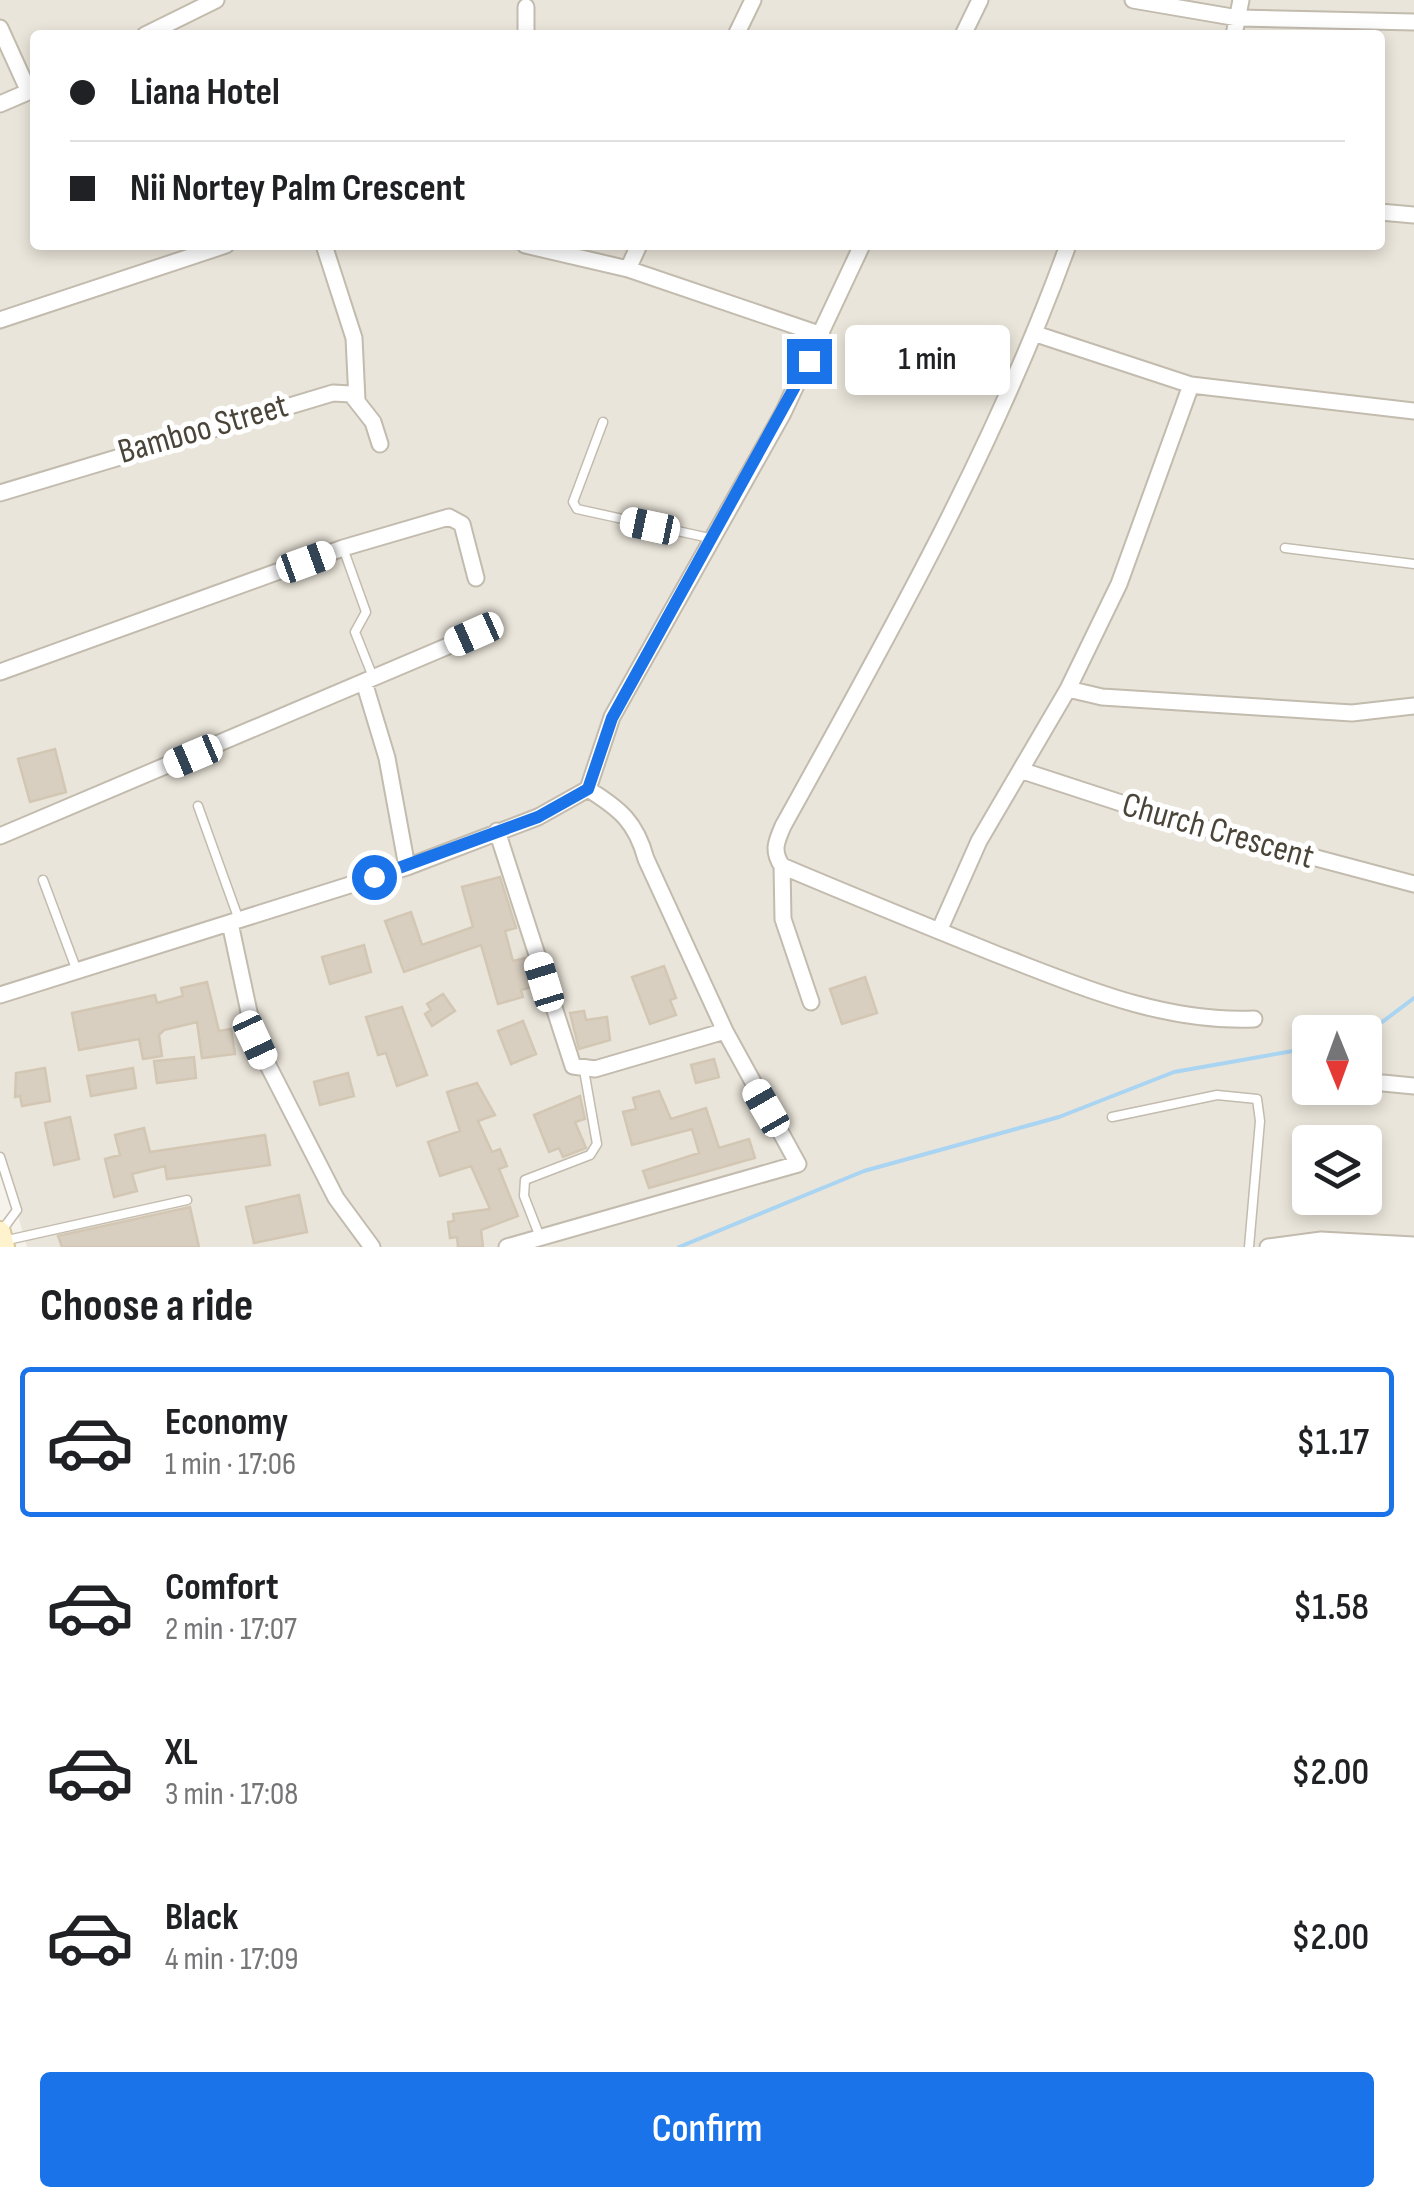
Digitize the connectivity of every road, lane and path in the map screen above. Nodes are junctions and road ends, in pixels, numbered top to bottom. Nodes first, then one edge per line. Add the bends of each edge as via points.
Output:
1 (753, 0) edge
2 (980, 0) edge
3 (1133, 0) edge
4 (1241, 0) edge
5 (210, 1) edge
6 (526, 7) dead end
7 (1414, 22) edge
8 (1236, 27) edge
9 (0, 28) edge
10 (155, 30) edge
11 (526, 30) edge
12 (738, 30) edge
13 (965, 30) edge
14 (30, 86) edge
15 (30, 91) edge
16 (0, 104) edge
17 (1385, 213) edge
18 (1414, 216) edge
19 (211, 250) edge
20 (326, 250) edge
21 (548, 250) edge
22 (637, 250) edge
23 (860, 250) edge
24 (1066, 250) edge
25 (628, 269) junction
26 (0, 320) edge
27 (1036, 334) junction
28 (822, 335) junction
29 (1191, 385) junction
30 (357, 400) junction
31 (1414, 411) edge
32 (602, 422) dead end
33 (380, 444) dead end
34 (0, 493) edge
35 (714, 539) junction
36 (343, 548) junction
37 (1285, 548) dead end
38 (1414, 564) edge
39 (476, 578) dead end
40 (474, 634) dead end
41 (0, 672) edge
42 (368, 680) junction
43 (1068, 689) junction
44 (1414, 706) edge
45 (1023, 771) junction
46 (588, 789) junction
47 (198, 806) dead end
48 (498, 831) junction
49 (0, 836) edge
50 (407, 866) junction
51 (782, 866) junction
52 (43, 880) dead end
53 (1414, 884) edge
54 (234, 921) junction
55 (939, 931) junction
56 (78, 971) junction
57 (0, 995) edge
58 (811, 1002) dead end
59 (1254, 1019) dead end
60 (725, 1032) junction
61 (584, 1070) junction
62 (1382, 1083) dead end
63 (1414, 1086) edge
64 (1112, 1117) dead end
65 (0, 1156) edge
66 (186, 1200) dead end
67 (540, 1237) junction
68 (2, 1238) edge
69 (1414, 1245) edge
70 (372, 1247) edge
71 (507, 1247) edge
72 (1248, 1247) edge
73 (1268, 1247) edge

1 - 12 street
2 - 13 street
3 - 8 street
4 - 8 street
5 - 10 street
6 - 11 street
7 - 8 street
9 - 14 street
15 - 16 street
17 - 18 street
19 - 26 street
20 - 30 street via 354,338
21 - 25 street
22 - 25 street
23 - 28 street
24 - 27 street
25 - 28 street
27 - 29 street
27 - 51 street via 896,623 782,826 775,844
28 - 35 street
29 - 31 street
29 - 43 street via 1118,584
30 - 33 street
30 - 34 street, Bamboo Street via 351,394 314,396
32 - 35 lane via 574,502 578,509
35 - 46 street via 612,718
36 - 39 street via 457,517
36 - 41 street
36 - 42 lane via 366,612 356,632
37 - 38 lane
40 - 42 street
42 - 49 street
42 - 50 street
43 - 44 street via 1352,713
43 - 45 street
45 - 53 street, Church Crescent via 1170,819
45 - 55 street via 979,841
46 - 48 street
46 - 60 street via 630,818
47 - 54 lane
48 - 50 street
48 - 61 street via 568,1058
50 - 54 street
51 - 55 street
51 - 58 street via 783,919
52 - 56 lane
54 - 56 street
54 - 70 street via 255,1040 336,1198
55 - 59 street via 1091,991 1178,1014
56 - 57 street
60 - 61 street
60 - 67 street via 798,1164
61 - 67 lane via 598,1144 590,1155 525,1180 524,1196
62 - 63 street
64 - 72 lane via 1217,1095 1256,1099 1260,1121
65 - 68 lane via 17,1210
66 - 68 lane
67 - 71 street
69 - 73 street via 1320,1240

